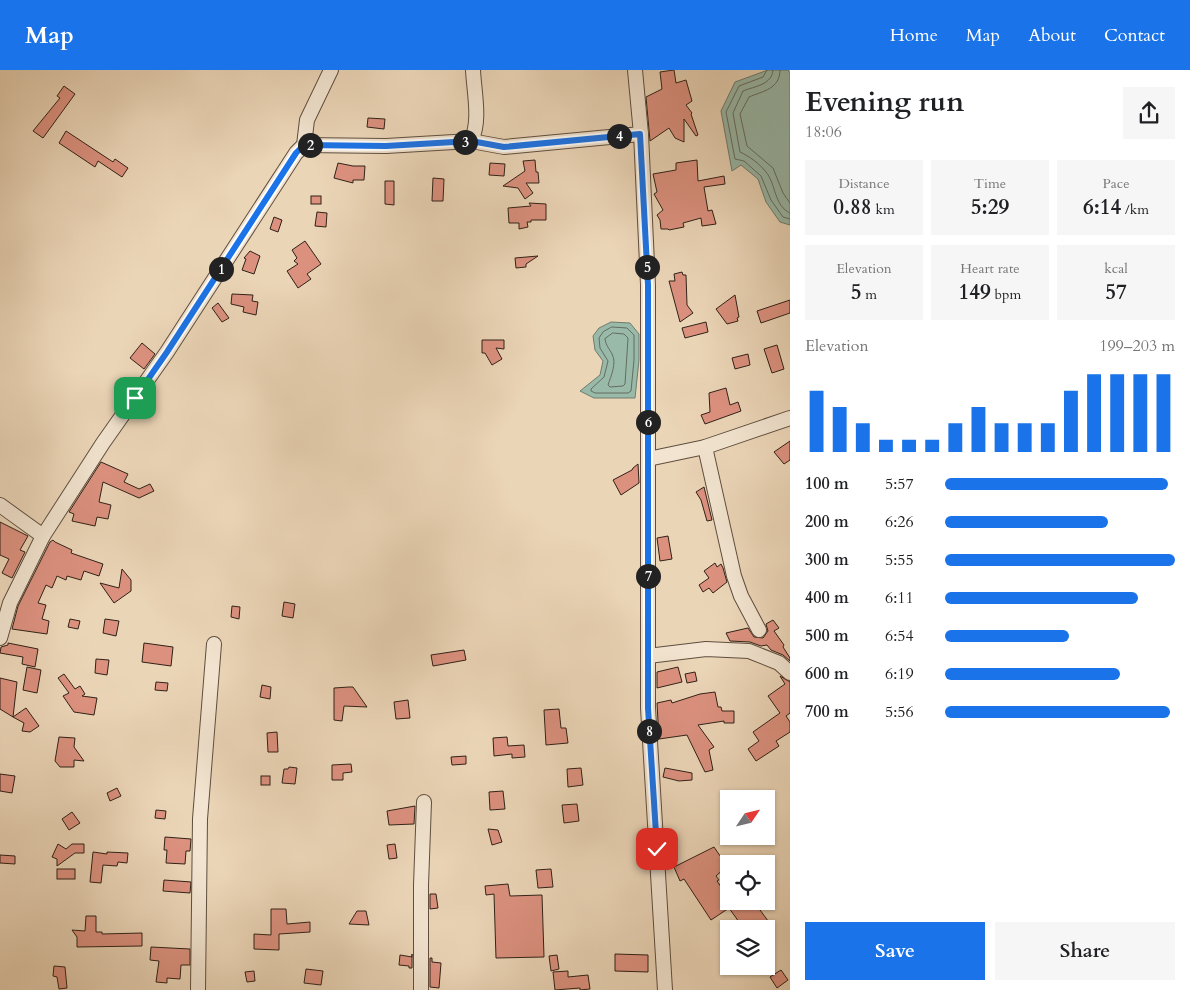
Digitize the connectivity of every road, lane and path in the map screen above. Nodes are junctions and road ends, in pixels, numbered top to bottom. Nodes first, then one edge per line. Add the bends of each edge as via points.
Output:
1 (331, 70) edge
2 (473, 70) edge
3 (635, 70) edge
4 (640, 134) junction
5 (471, 141) junction
6 (304, 145) junction
7 (790, 418) edge
8 (705, 447) junction
9 (648, 459) junction
10 (0, 505) edge
11 (43, 536) junction
12 (759, 630) dead end
13 (0, 638) edge
14 (214, 644) dead end
15 (648, 656) junction
16 (790, 674) edge
17 (424, 802) dead end
18 (198, 990) edge
19 (421, 990) edge
20 (665, 990) edge

1 - 6 street via 307,120
2 - 5 street via 476,120
3 - 4 street
4 - 5 street via 504,147
4 - 9 street via 648,285
5 - 6 street via 386,146
6 - 11 street
7 - 8 street
8 - 9 street
8 - 12 street via 734,576
9 - 15 street
10 - 11 street
11 - 13 street via 10,603
14 - 18 street via 200,819
15 - 16 street via 706,649 749,651 779,663
15 - 20 street via 648,708
17 - 19 street

